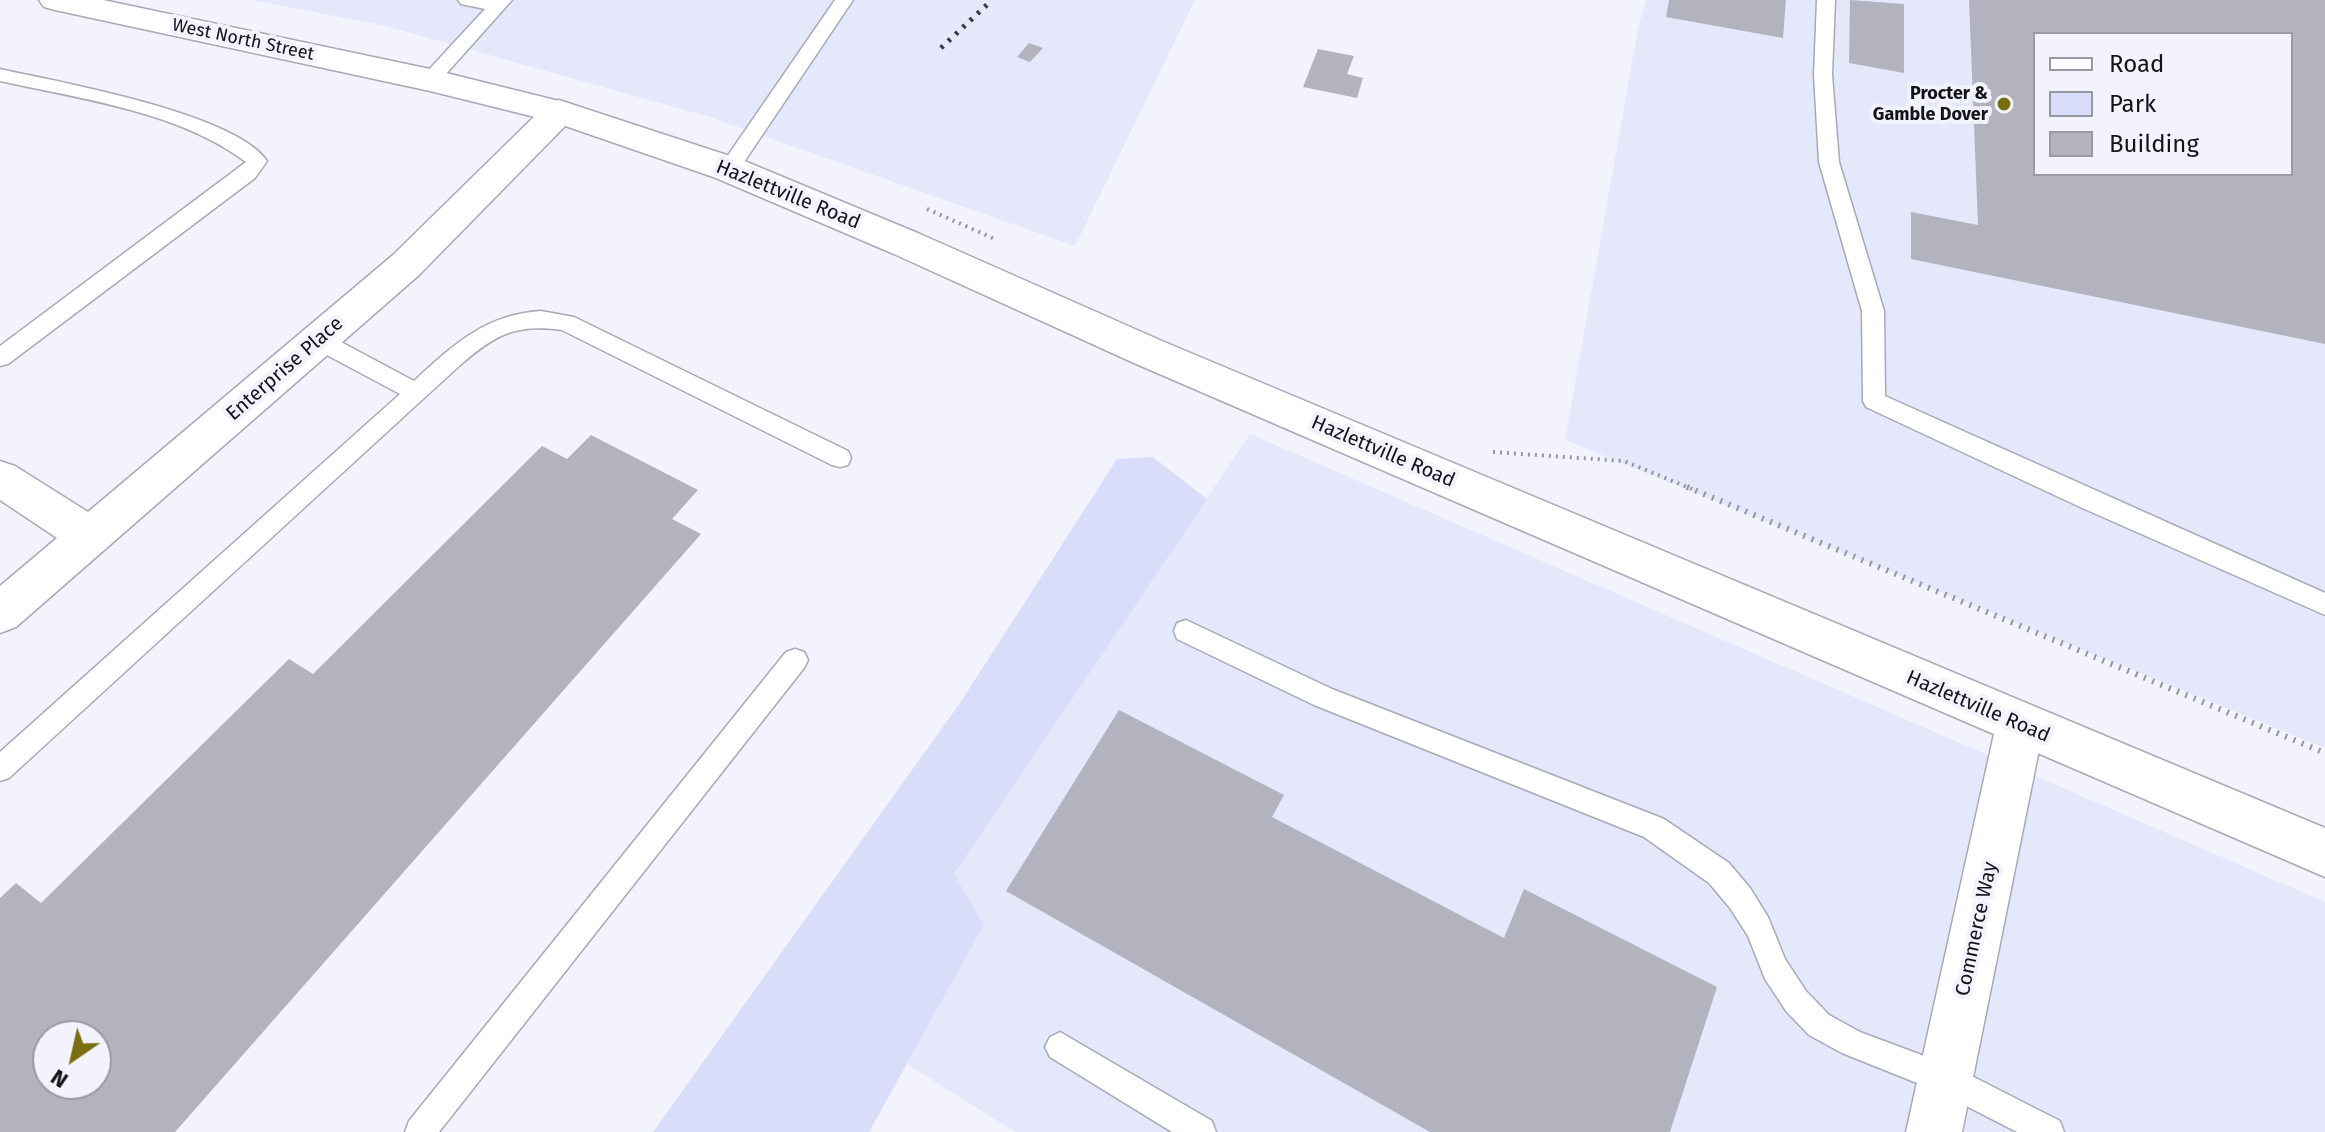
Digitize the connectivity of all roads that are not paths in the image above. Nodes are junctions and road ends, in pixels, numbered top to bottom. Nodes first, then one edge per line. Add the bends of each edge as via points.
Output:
1 (55, 0) edge
2 (467, 0) edge
3 (844, 0) edge
4 (1826, 0) edge
5 (500, 3) edge
6 (0, 75) edge
7 (430, 80) junction
8 (559, 112) junction
9 (729, 169) junction
10 (318, 340) junction
11 (2, 353) edge
12 (416, 392) junction
13 (840, 458) dead end
14 (0, 478) edge
15 (91, 537) junction
16 (2325, 604) edge
17 (0, 613) edge
18 (1186, 631) dead end
19 (795, 660) dead end
20 (2020, 725) junction
21 (0, 769) edge
22 (2325, 853) edge
23 (1060, 1047) dead end
24 (1945, 1079) junction
25 (420, 1132) edge
26 (1201, 1132) edge
27 (1934, 1132) edge
28 (2049, 1132) edge

1 - 7 main road, West North Street
2 - 5 lane
3 - 9 lane
4 - 16 lane via 1823,75 1829,162 1873,311 1874,401
5 - 7 lane
6 - 11 lane via 97,97 203,130 257,161 248,173
7 - 8 main road, Hazlettville Road
8 - 9 main road, Hazlettville Road
8 - 10 main road, Enterprise Place via 406,265
9 - 20 main road, Hazlettville Road
10 - 12 lane
10 - 15 main road, Enterprise Place
12 - 13 lane via 484,332 502,323 546,318 566,323
12 - 21 lane
14 - 15 main road
15 - 17 main road, Enterprise Place
18 - 24 lane via 1323,697 1654,828 1719,873 1740,898 1775,969 1819,1025
19 - 25 lane
20 - 22 main road, Hazlettville Road
20 - 24 main road, Commerce Way
23 - 26 lane
24 - 27 main road, Commerce Way
24 - 28 lane

